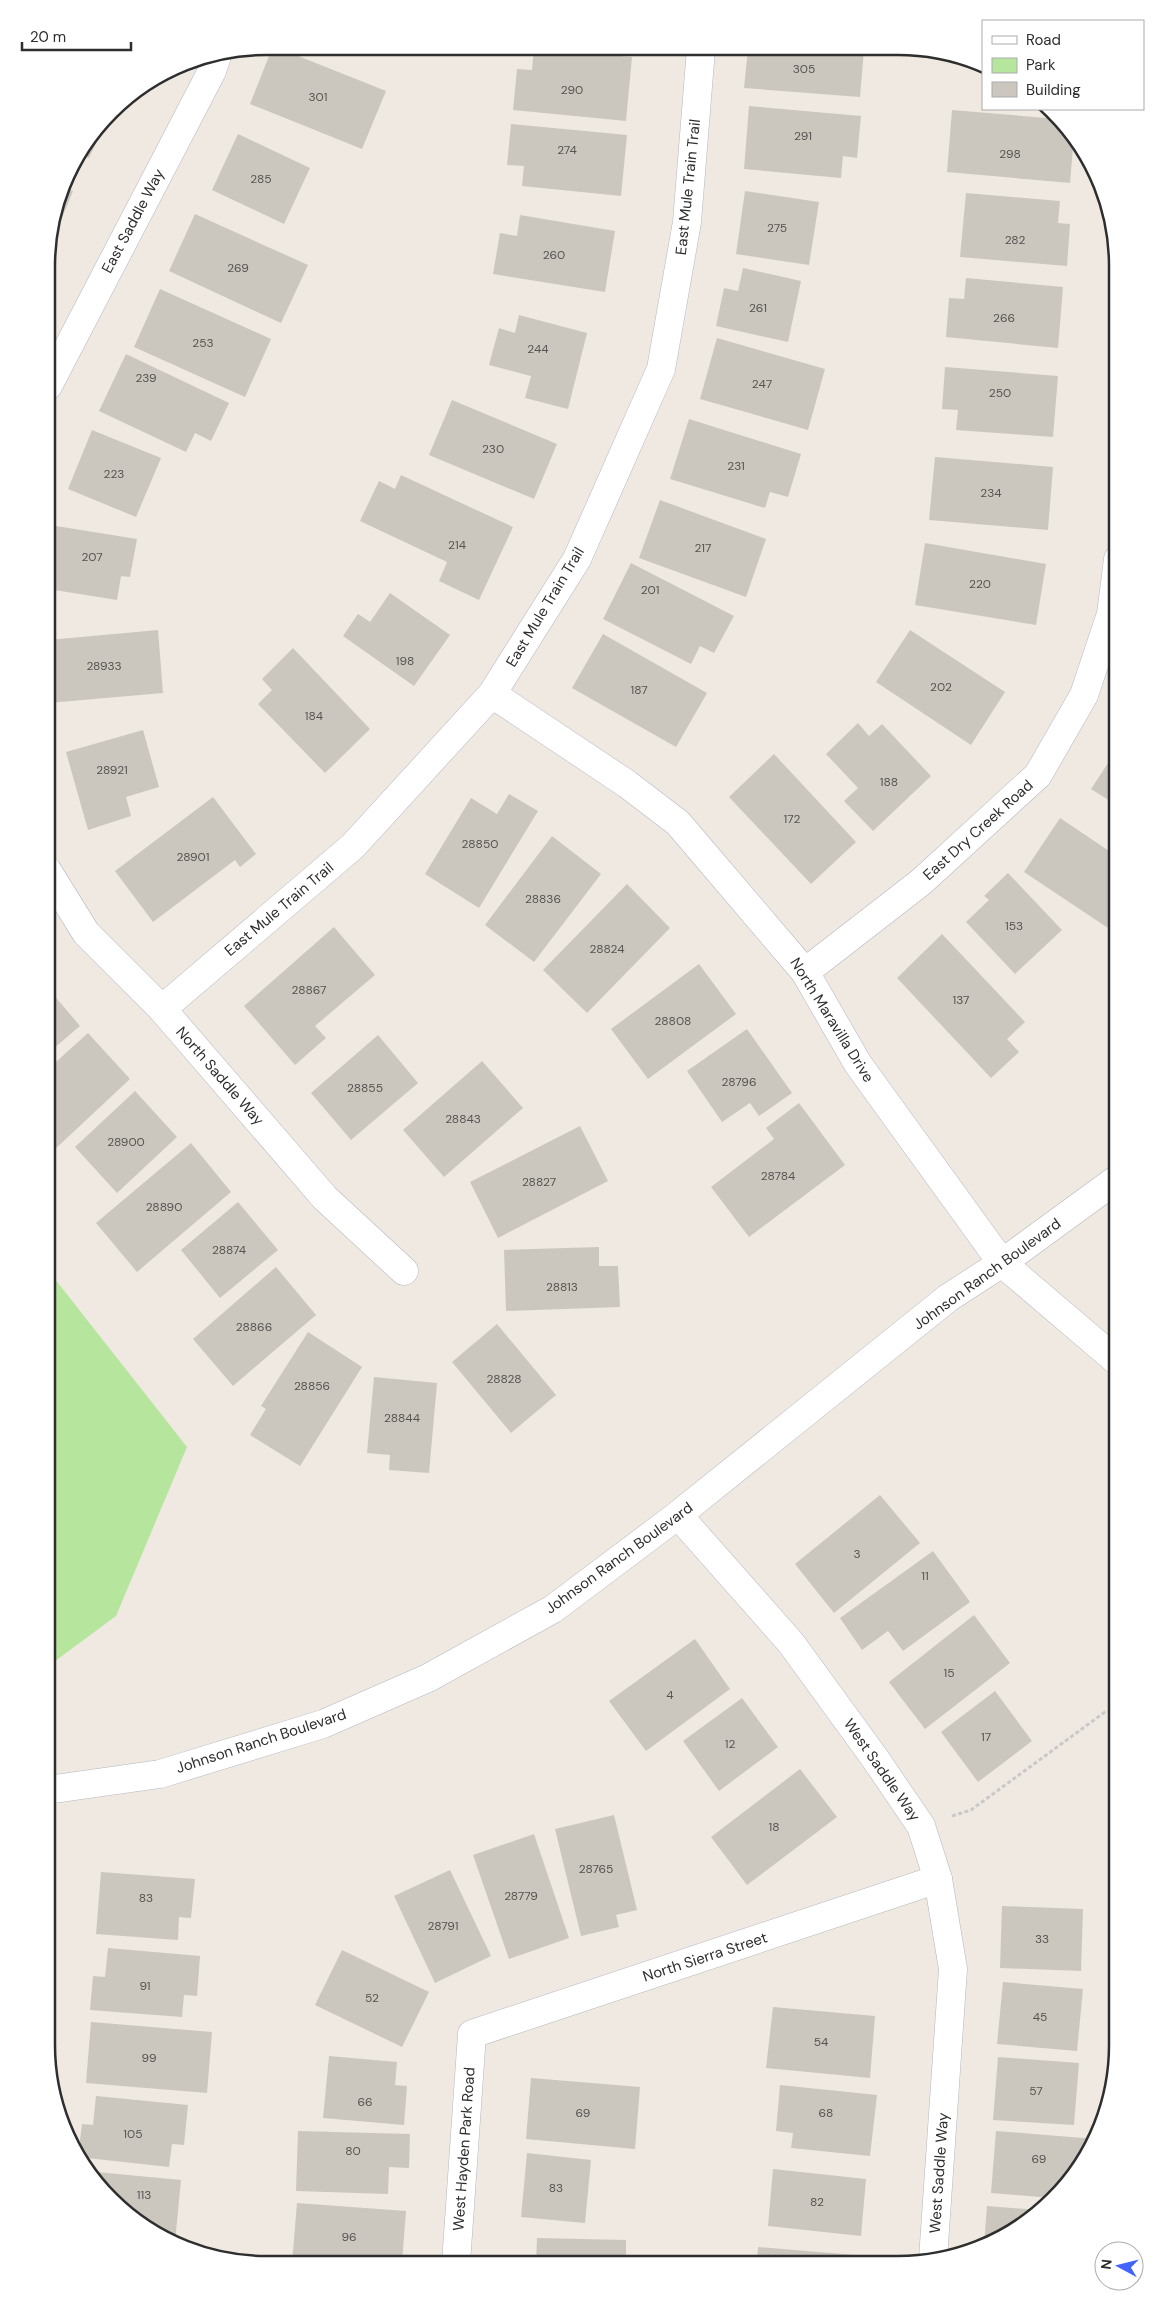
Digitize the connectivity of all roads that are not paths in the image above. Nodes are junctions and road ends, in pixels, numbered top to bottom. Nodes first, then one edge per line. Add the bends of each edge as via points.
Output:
1 (701, 55) edge
2 (215, 61) edge
3 (55, 373) edge
4 (1109, 620) edge
5 (492, 694) junction
6 (55, 882) edge
7 (805, 972) junction
8 (162, 1009) junction
9 (1109, 1186) edge
10 (1002, 1263) junction
11 (404, 1271) dead end
12 (1109, 1353) edge
13 (678, 1515) junction
14 (55, 1789) edge
15 (938, 1880) junction
16 (472, 2034) joint
17 (932, 2253) edge
18 (457, 2256) edge

1 - 5 street, East Mule Train Trail via 687,222 661,369 577,559
2 - 3 street, East Saddle Way
4 - 7 street, East Dry Creek Road via 1084,695 1038,775 921,882
5 - 7 street, North Maravilla Drive via 627,784 678,823
5 - 8 street, East Mule Train Trail via 353,846
6 - 8 street, North Saddle Way via 86,933
7 - 10 street, North Maravilla Drive via 858,1064
8 - 11 street, North Saddle Way via 325,1198
9 - 10 street, Johnson Ranch Boulevard
10 - 12 street, North Maravilla Drive
10 - 13 street, Johnson Ranch Boulevard via 948,1298
13 - 14 street, Johnson Ranch Boulevard via 553,1608 428,1678 323,1724 160,1774
13 - 15 street, West Saddle Way via 791,1643 874,1757 921,1826
15 - 16 street, North Sierra Street
15 - 17 street, West Saddle Way via 953,1969
16 - 18 street, West Hayden Park Road

